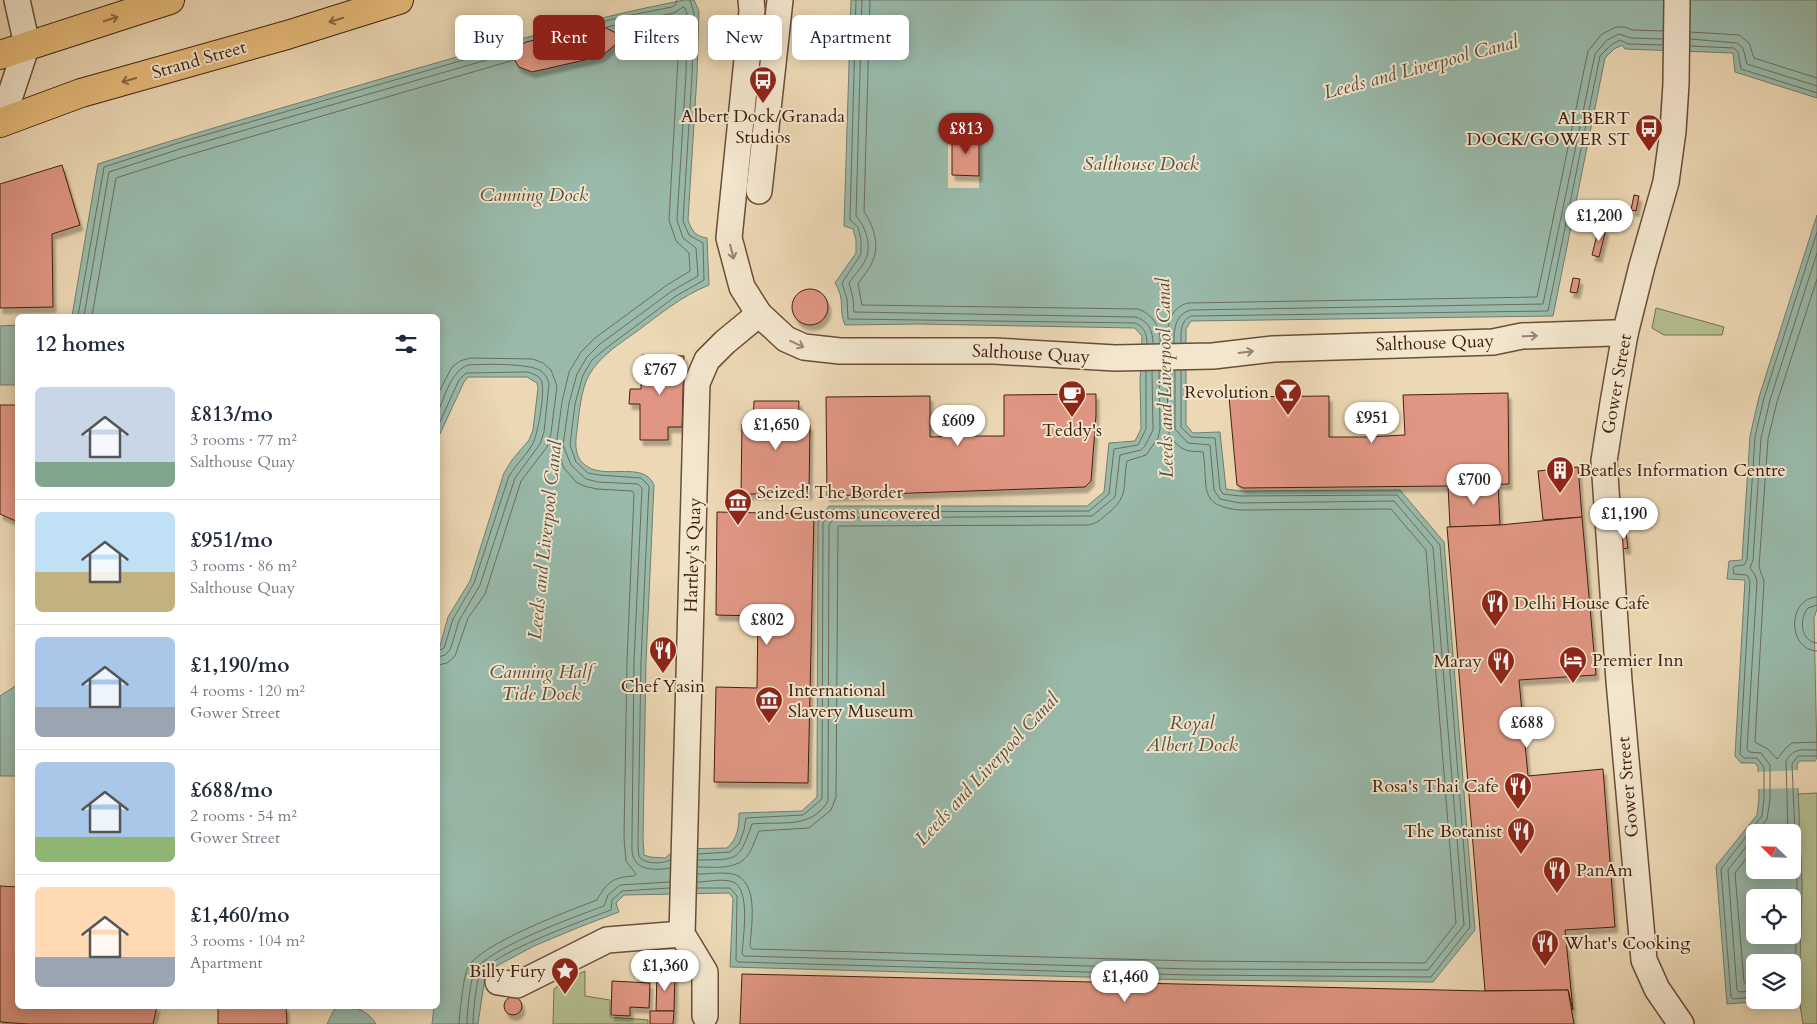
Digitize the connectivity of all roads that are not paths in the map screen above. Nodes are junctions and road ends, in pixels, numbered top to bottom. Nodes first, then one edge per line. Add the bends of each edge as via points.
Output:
1 (17, 0) edge
2 (170, 0) edge
3 (780, 0) edge
4 (1677, 0) edge
5 (387, 2) edge
6 (753, 3) edge
7 (27, 45) junction
8 (0, 55) edge
9 (0, 123) edge
10 (760, 191) dead end
11 (759, 314) junction
12 (1625, 334) junction
13 (683, 927) junction
14 (498, 982) dead end
15 (705, 1016) dead end
16 (1681, 1024) edge

1 - 7 street
7 -> 2 highway
3 - 10 street
4 - 12 street, Gower Street via 1673,131 1666,182
5 -> 9 highway, Strand Street via 287,35 81,93
6 -> 11 street, Salthouse Quay via 729,238 742,288
7 - 8 highway
7 - 9 street
11 -> 12 street, Salthouse Quay via 786,339 824,351 968,350 1131,358 1273,349 1493,342 1522,336
11 - 13 street, Hartley's Quay via 707,360 697,383
12 - 16 street, Gower Street via 1604,461 1612,596 1644,960 1664,1001
13 - 14 street via 607,940 517,985
13 - 15 street via 705,972

